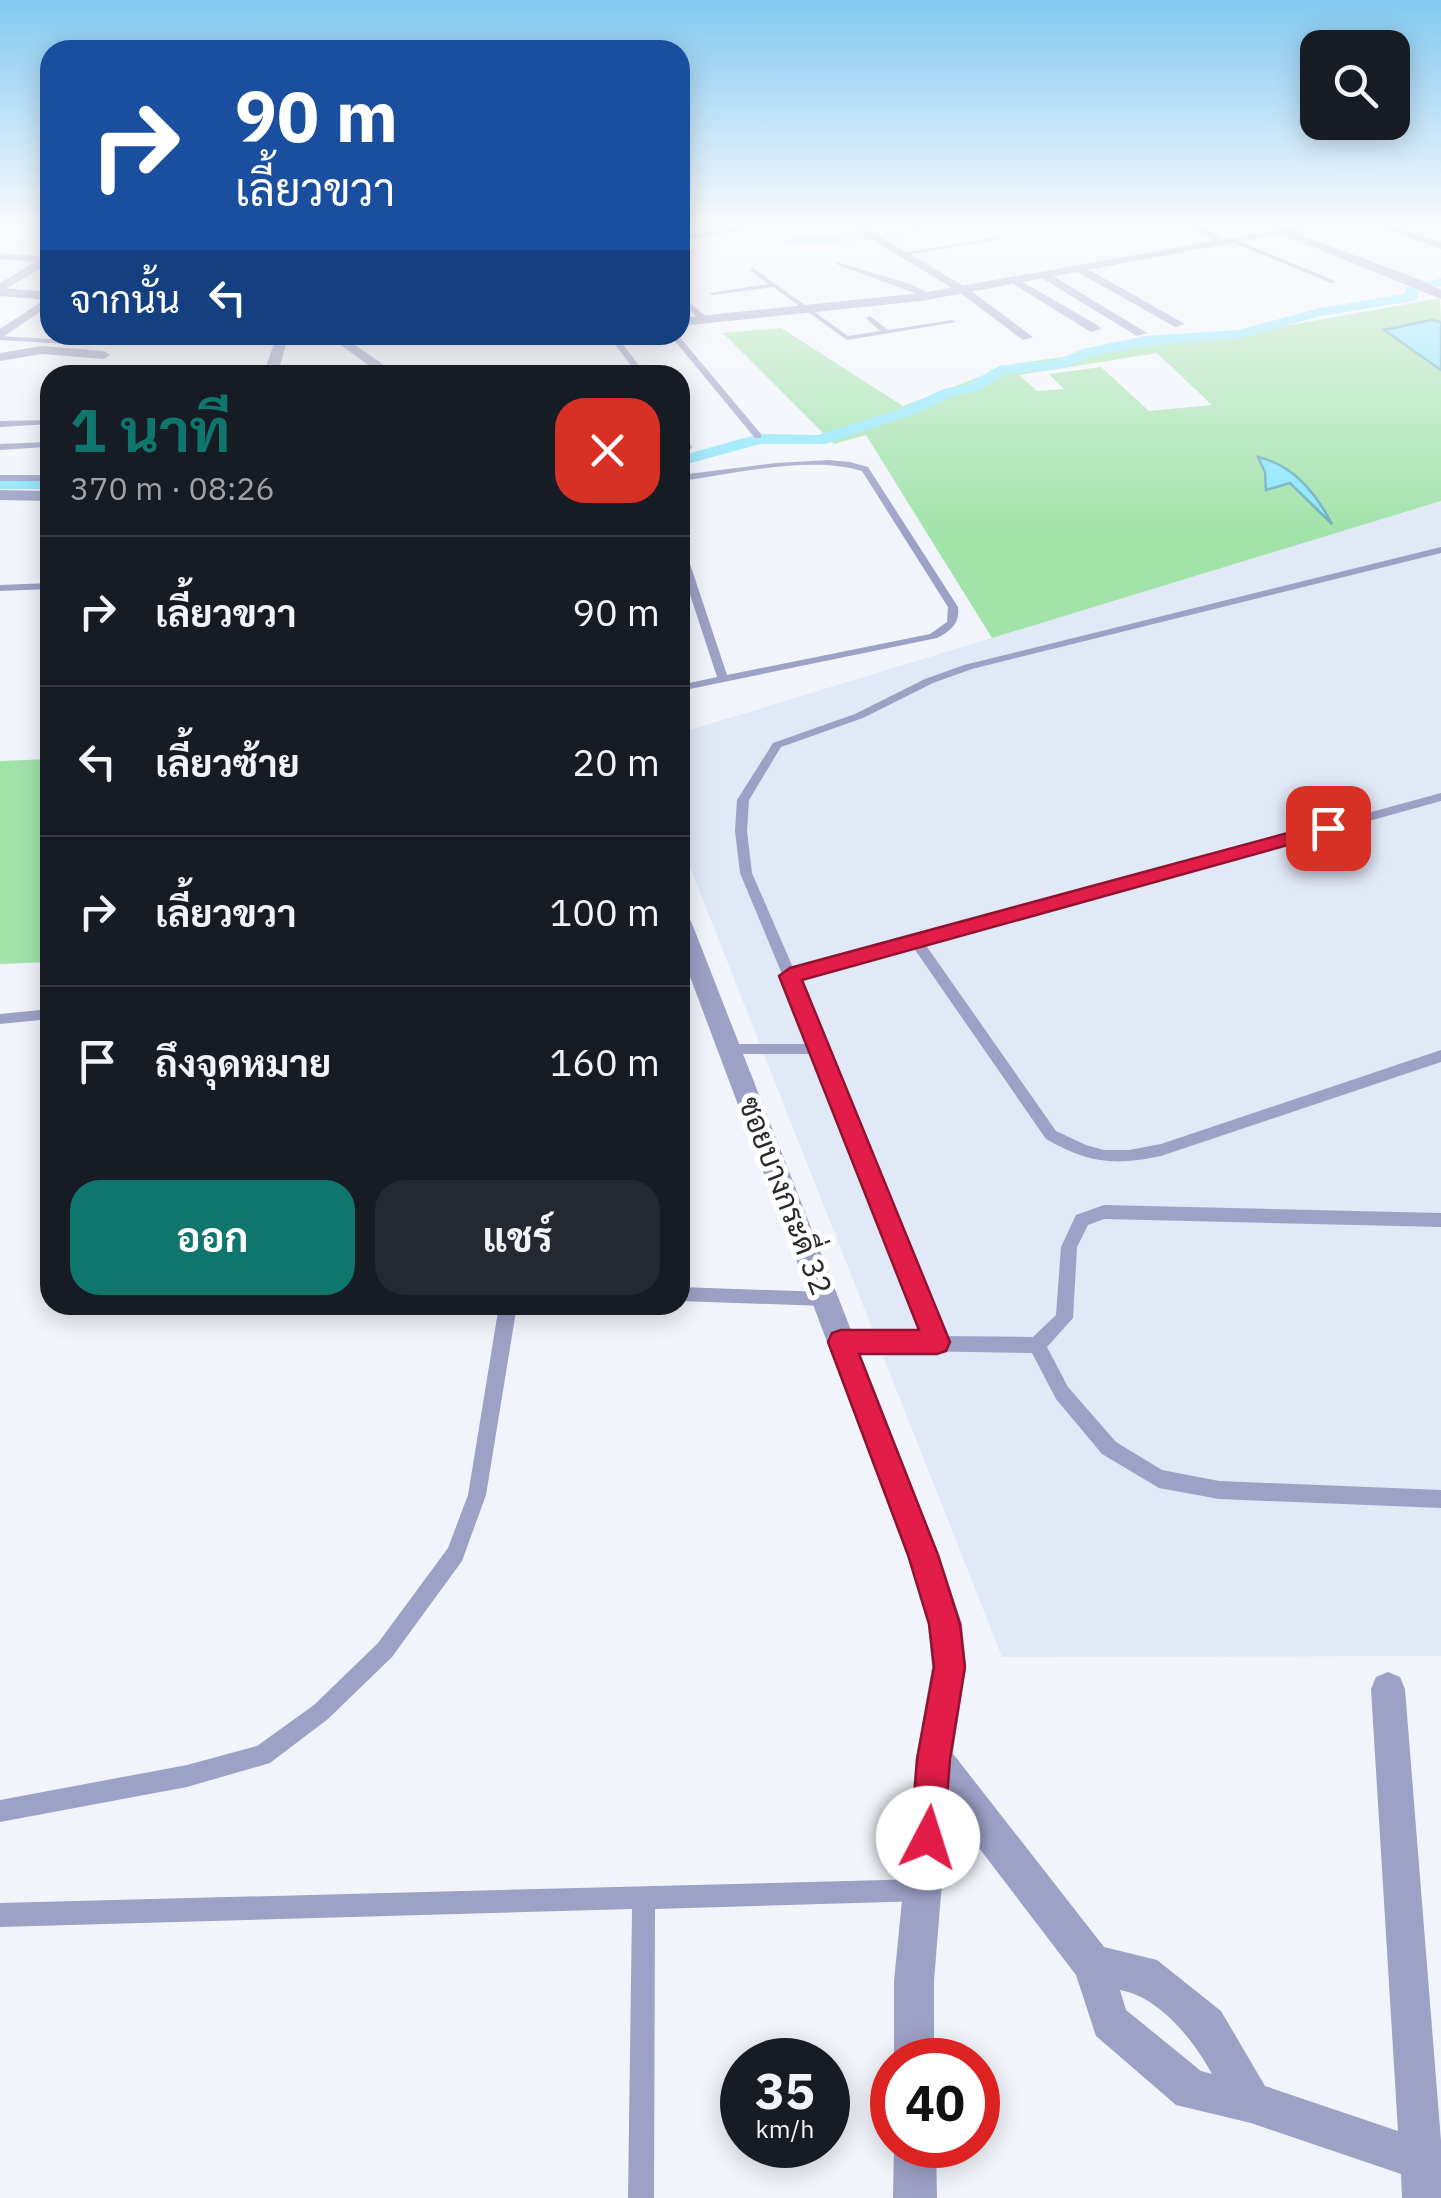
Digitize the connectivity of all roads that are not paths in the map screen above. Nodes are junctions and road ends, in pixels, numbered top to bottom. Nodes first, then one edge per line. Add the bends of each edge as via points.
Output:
1 (829, 327) edge
2 (880, 327) edge
3 (925, 327) edge
4 (1013, 327) edge
5 (1091, 327) edge
6 (1132, 327) edge
7 (1095, 329) dead end
8 (1141, 332) dead end
9 (887, 333) junction
10 (0, 337) edge
11 (1027, 337) dead end
12 (40, 340) edge
13 (348, 345) edge
14 (682, 345) edge
15 (104, 355) dead end
16 (0, 358) edge
17 (377, 365) edge
18 (40, 422) edge
19 (0, 424) edge
20 (758, 436) dead end
21 (40, 444) edge
22 (0, 446) edge
23 (690, 477) edge
24 (0, 478) edge
25 (40, 478) edge
26 (0, 495) edge
27 (40, 496) edge
28 (1441, 550) edge
29 (690, 580) edge
30 (40, 586) edge
31 (0, 588) edge
32 (723, 679) junction
33 (690, 686) edge
34 (1441, 796) edge
35 (916, 941) junction
36 (690, 963) edge
37 (790, 976) junction
38 (40, 1015) edge
39 (0, 1019) edge
40 (729, 1049) junction
41 (820, 1050) junction
42 (1441, 1056) edge
43 (1441, 1220) edge
44 (690, 1294) edge
45 (824, 1299) junction
46 (506, 1315) edge
47 (841, 1342) junction
48 (937, 1342) junction
49 (1037, 1346) junction
50 (1441, 1499) edge
51 (1388, 1689) dead end
52 (934, 1759) junction
53 (0, 1811) edge
54 (922, 1890) junction
55 (644, 1898) junction
56 (0, 1915) edge
57 (1093, 1965) junction
58 (914, 2038) edge
59 (1251, 2102) junction
60 (915, 2168) edge
61 (1429, 2175) edge
62 (642, 2198) edge
63 (915, 2198) edge

1 - 9 lane via 847,338
2 - 9 lane
3 - 9 lane
4 - 11 street
5 - 7 street
6 - 8 street
10 - 12 lane
13 - 17 street
14 - 20 lane
15 - 16 street via 42,350
18 - 19 lane
21 - 22 lane
23 - 32 lane via 857,465 954,606 950,627 933,636
24 - 25 lane
26 - 27 street
28 - 37 lane via 968,668 777,746 743,800 741,831 746,873
29 - 32 lane
30 - 31 lane
32 - 33 lane
34 - 35 lane
35 - 37 lane
35 - 42 lane via 1052,1135 1085,1155 1116,1160 1161,1150
36 - 40 street, ซอยบางกระดี่ 32
37 - 41 lane
38 - 39 lane
40 - 41 lane
40 - 45 street, ซอยบางกระดี่ 32
41 - 48 lane
43 - 49 lane via 1104,1212 1082,1220 1070,1247 1064,1318
44 - 45 lane
45 - 47 street, ซอยบางกระดี่ 32
46 - 53 lane via 478,1495 455,1554 385,1650 322,1712 262,1755
47 - 48 lane
47 - 52 street, ซอยบางกระดี่ 32 via 945,1624 949,1667
48 - 49 lane
49 - 50 lane via 1062,1393 1109,1448 1160,1479 1219,1490
51 - 61 street
52 - 54 street, ซอยบางกระดี่ 32
52 - 57 street
54 - 55 lane
54 - 58 street, ซอยบางกระดี่ 32
55 - 56 lane
55 - 62 lane
57 - 59 street via 1143,1974 1207,2026
57 - 59 street via 1110,2022 1192,2090
59 - 61 street
60 - 63 street

